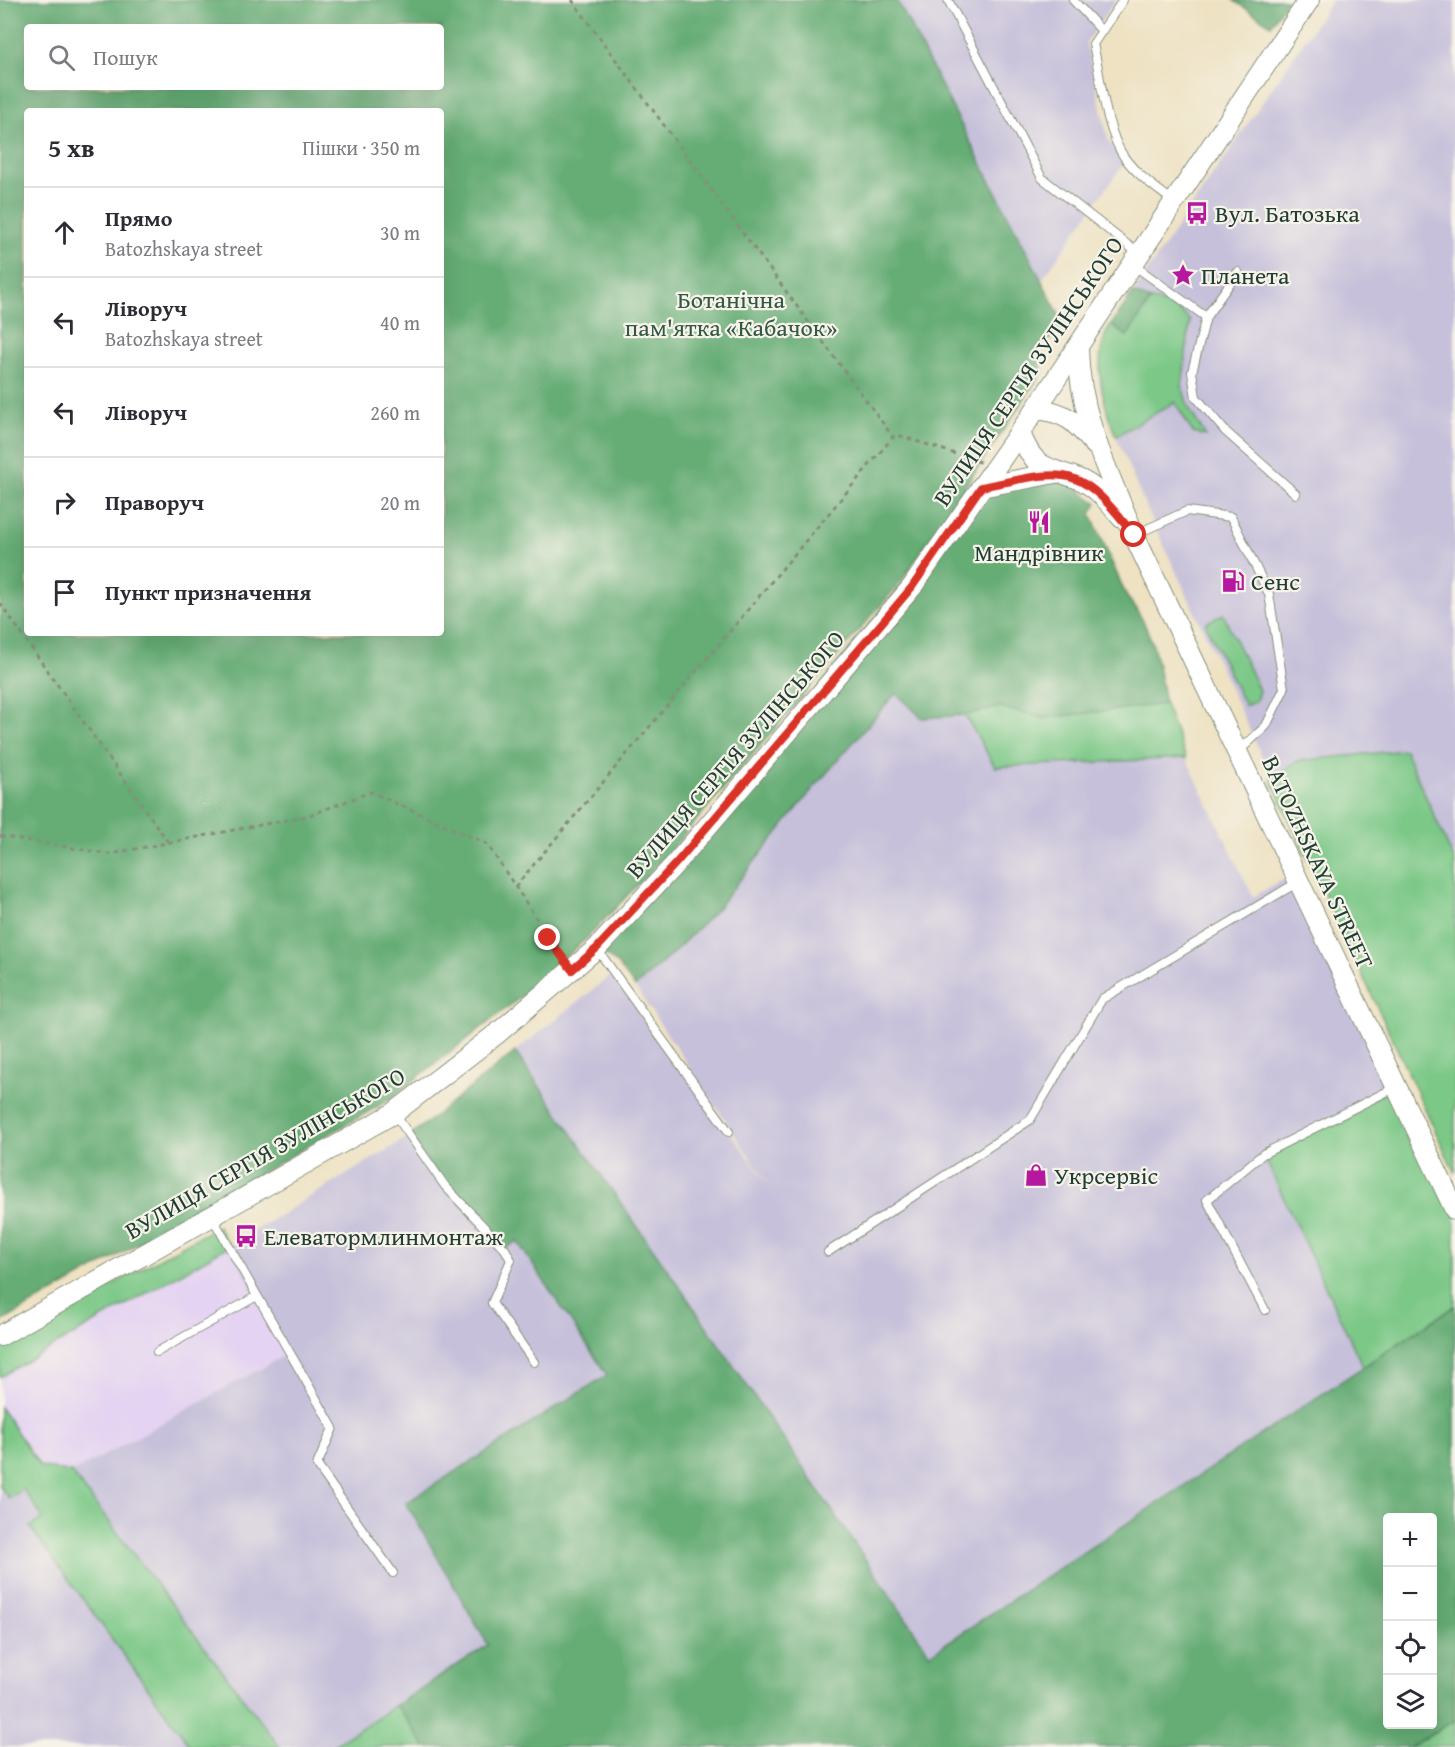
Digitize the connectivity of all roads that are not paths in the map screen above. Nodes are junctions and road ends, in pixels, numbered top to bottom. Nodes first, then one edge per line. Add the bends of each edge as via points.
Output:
1 (948, 0) edge
2 (1073, 0) edge
3 (1123, 0) edge
4 (1309, 0) edge
5 (1102, 31) junction
6 (1173, 201) junction
7 (1135, 258) junction
8 (1238, 272) dead end
9 (1206, 317) junction
10 (1078, 348) junction
11 (1036, 409) junction
12 (1020, 433) junction
13 (1097, 448) junction
14 (1055, 473) junction
15 (981, 487) junction
16 (1296, 494) dead end
17 (1134, 535) junction
18 (1237, 752) junction
19 (1299, 882) junction
20 (597, 948) junction
21 (1396, 1087) junction
22 (394, 1113) junction
23 (729, 1132) dead end
24 (1455, 1210) edge
25 (212, 1217) junction
26 (828, 1252) dead end
27 (257, 1296) junction
28 (1265, 1310) dead end
29 (0, 1336) edge
30 (157, 1352) dead end
31 (534, 1362) dead end
32 (393, 1574) dead end

1 - 7 lane via 1042,178
2 - 5 lane
3 - 5 lane
4 - 6 street, ВУЛИЦЯ СЕРГІЯ ЗУЛІНСЬКОГО
5 - 6 lane via 1093,44 1114,139 1139,174
6 - 7 street, ВУЛИЦЯ СЕРГІЯ ЗУЛІНСЬКОГО
7 - 9 lane
7 - 10 street, ВУЛИЦЯ СЕРГІЯ ЗУЛІНСЬКОГО
8 - 9 lane
9 - 16 lane via 1192,372 1196,397 1225,430
10 - 11 street, ВУЛИЦЯ СЕРГІЯ ЗУЛІНСЬКОГО
10 - 13 street, BATOZHSKAYA STREET via 1078,379
11 - 12 street, ВУЛИЦЯ СЕРГІЯ ЗУЛІНСЬКОГО
11 - 13 street, BATOZHSKAYA STREET via 1057,411
12 - 14 street, BATOZHSKAYA STREET via 1036,461
12 - 15 street, ВУЛИЦЯ СЕРГІЯ ЗУЛІНСЬКОГО
13 - 17 street, BATOZHSKAYA STREET
14 - 15 street, BATOZHSKAYA STREET
14 - 17 street, BATOZHSKAYA STREET via 1094,488
15 - 20 street, ВУЛИЦЯ СЕРГІЯ ЗУЛІНСЬКОГО via 912,587 677,862
17 - 18 street, BATOZHSKAYA STREET
17 - 18 lane via 1187,511 1231,517 1269,594 1284,689 1266,726
18 - 19 street, BATOZHSKAYA STREET
19 - 21 street, BATOZHSKAYA STREET
19 - 26 lane via 1102,999 1030,1120
20 - 22 street, ВУЛИЦЯ СЕРГІЯ ЗУЛІНСЬКОГО via 499,1032
20 - 23 lane
21 - 24 street, BATOZHSKAYA STREET
21 - 28 lane via 1263,1154 1207,1200
22 - 25 street, ВУЛИЦЯ СЕРГІЯ ЗУЛІНСЬКОГО
22 - 31 lane via 445,1186 508,1254 511,1260 492,1303
25 - 27 lane
25 - 29 street, ВУЛИЦЯ СЕРГІЯ ЗУЛІНСЬКОГО
27 - 30 lane
27 - 32 lane via 333,1428 316,1465

